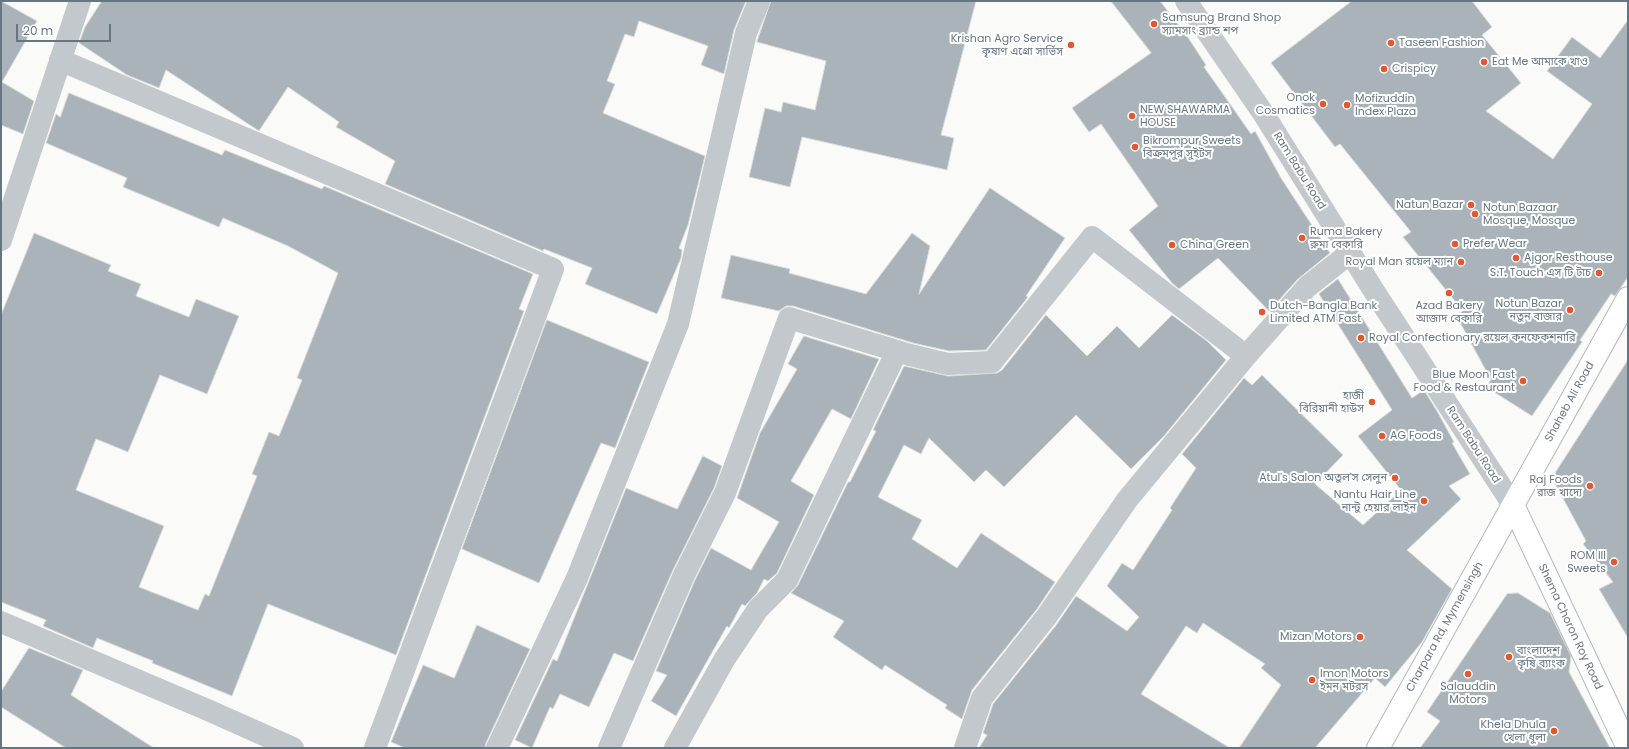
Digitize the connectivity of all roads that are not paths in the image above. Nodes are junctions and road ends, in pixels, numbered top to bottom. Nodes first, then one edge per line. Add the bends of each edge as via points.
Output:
1 (80, 1) edge
2 (759, 1) edge
3 (1186, 1) edge
4 (60, 60) junction
5 (8, 193) edge
6 (1, 240) edge
7 (1350, 253) junction
8 (1628, 298) edge
9 (897, 351) junction
10 (1246, 356) junction
11 (1512, 505) junction
12 (1, 622) edge
13 (293, 748) edge
14 (375, 748) edge
15 (497, 748) edge
16 (609, 748) edge
17 (675, 748) edge
18 (965, 748) edge
19 (1378, 748) edge
20 (1628, 748) edge

1 - 4 street
2 - 15 street via 746,33 678,324 577,578
3 - 7 street, Ram Babu Road via 1263,113
4 - 5 street
4 - 14 street via 553,268
5 - 6 street
7 - 10 street via 1307,286
7 - 11 street, Ram Babu Road
8 - 11 main road, Shaheb Ali Road
9 - 10 street via 948,364 992,362 1092,238
9 - 16 street via 789,318 725,492 684,575
9 - 17 street via 787,580 758,609 724,660
10 - 18 street via 1127,500 1047,616 982,698
11 - 19 main road, Charpara Rd, Mymensingh
11 - 20 main road, Shema Choron Roy Road
12 - 13 street via 210,710

